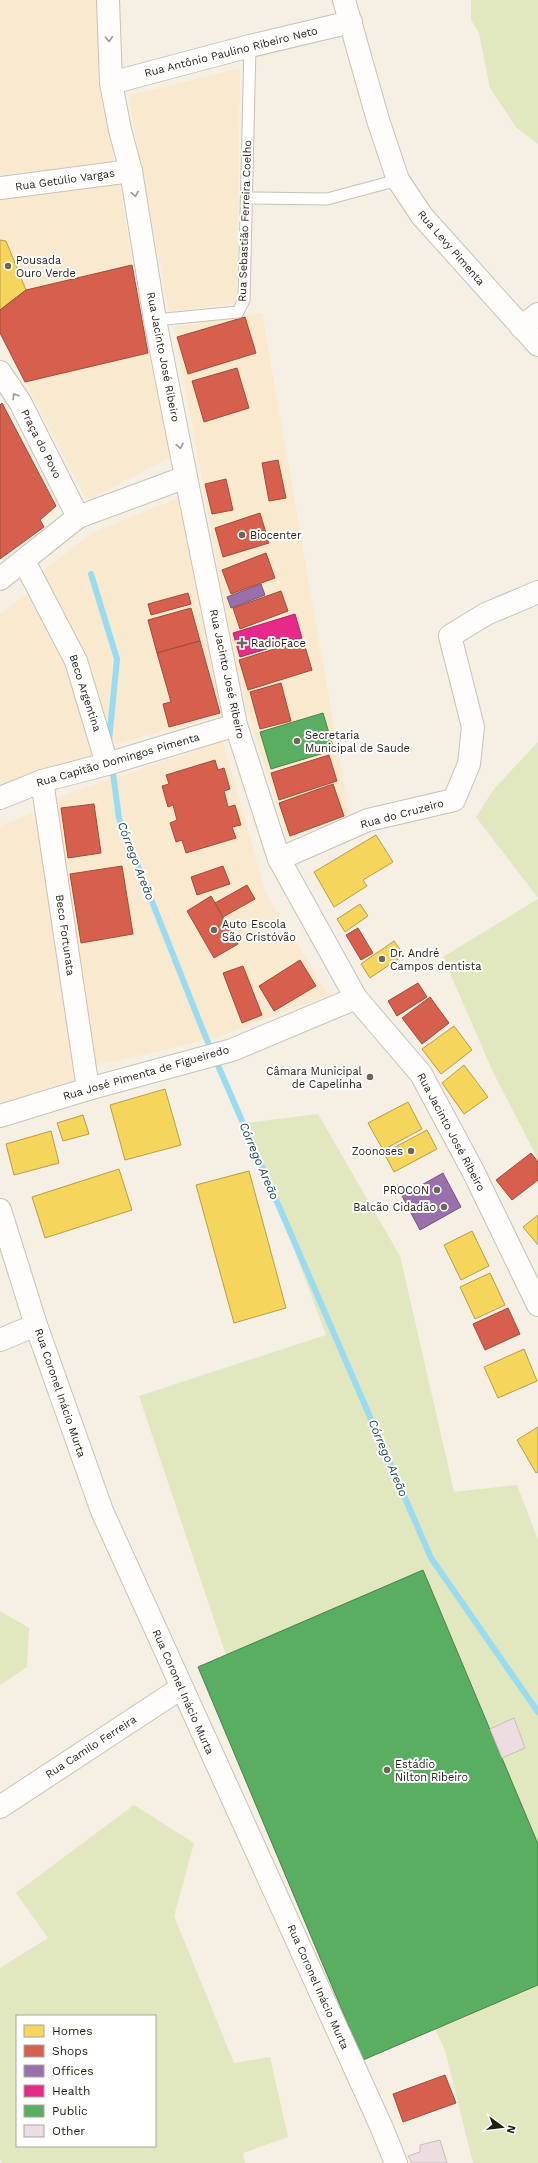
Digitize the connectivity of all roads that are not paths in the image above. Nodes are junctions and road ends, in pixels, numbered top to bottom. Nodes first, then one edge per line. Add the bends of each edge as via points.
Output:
1 (108, 0) edge
2 (344, 0) edge
3 (351, 22) junction
4 (250, 46) junction
5 (111, 83) junction
6 (131, 171) junction
7 (398, 180) junction
8 (0, 188) edge
9 (248, 198) junction
10 (155, 320) junction
11 (530, 321) edge
12 (538, 346) edge
13 (0, 372) edge
14 (186, 477) junction
15 (78, 517) junction
16 (24, 561) junction
17 (0, 578) edge
18 (538, 592) edge
19 (236, 725) junction
20 (114, 762) junction
21 (42, 782) junction
22 (0, 798) edge
23 (279, 860) junction
24 (356, 998) junction
25 (88, 1089) junction
26 (0, 1116) edge
27 (0, 1210) edge
28 (538, 1305) edge
29 (36, 1325) junction
30 (0, 1340) edge
31 (181, 1688) junction
32 (0, 1807) edge
33 (396, 2163) edge

1 -> 5 street, Rua Jacinto José Ribeiro
2 - 3 street, Rua Levy Pimenta
3 - 4 street, Rua Antônio Paulino Ribeiro Neto
3 - 7 street, Rua Levy Pimenta via 378,120
4 - 5 street, Rua Antônio Paulino Ribeiro Neto
4 - 9 lane, Rua Sebastião Ferreira Coelho
5 - 6 street, Rua Jacinto José Ribeiro
6 - 8 street, Rua Getúlio Vargas
6 -> 10 street, Rua Jacinto José Ribeiro
7 - 9 lane via 327,199
7 - 11 street, Rua Levy Pimenta via 422,216
9 - 10 lane, Rua Sebastião Ferreira Coelho via 244,300 238,312
10 -> 14 street, Rua Jacinto José Ribeiro
11 - 12 street, Rua Levy Pimenta
15 -> 13 street, Praça do Povo via 20,402
14 - 15 street
14 - 19 street, Rua Jacinto José Ribeiro
15 - 16 street
16 - 17 street
16 - 20 street, Beco Argentina via 76,660
18 - 23 street, Rua do Cruzeiro via 486,614 450,636 473,727 469,764 454,800 368,820
19 - 20 street, Rua Capitão Domingos Pimenta
19 - 23 street, Rua Jacinto José Ribeiro
20 - 21 street, Rua Capitão Domingos Pimenta
21 - 22 street, Rua Capitão Domingos Pimenta
21 - 25 street, Beco Fortunata
23 - 24 street, Rua Jacinto José Ribeiro
24 - 25 street, Rua José Pimenta de Figueiredo via 232,1050
24 - 28 street, Rua Jacinto José Ribeiro via 422,1074 474,1173
25 - 26 street, Rua José Pimenta de Figueiredo
27 - 29 street, Rua Coronel Inácio Murta
29 - 30 street
29 - 31 street, Rua Coronel Inácio Murta via 102,1511
31 - 32 street, Rua Camilo Ferreira
31 - 33 street, Rua Coronel Inácio Murta

